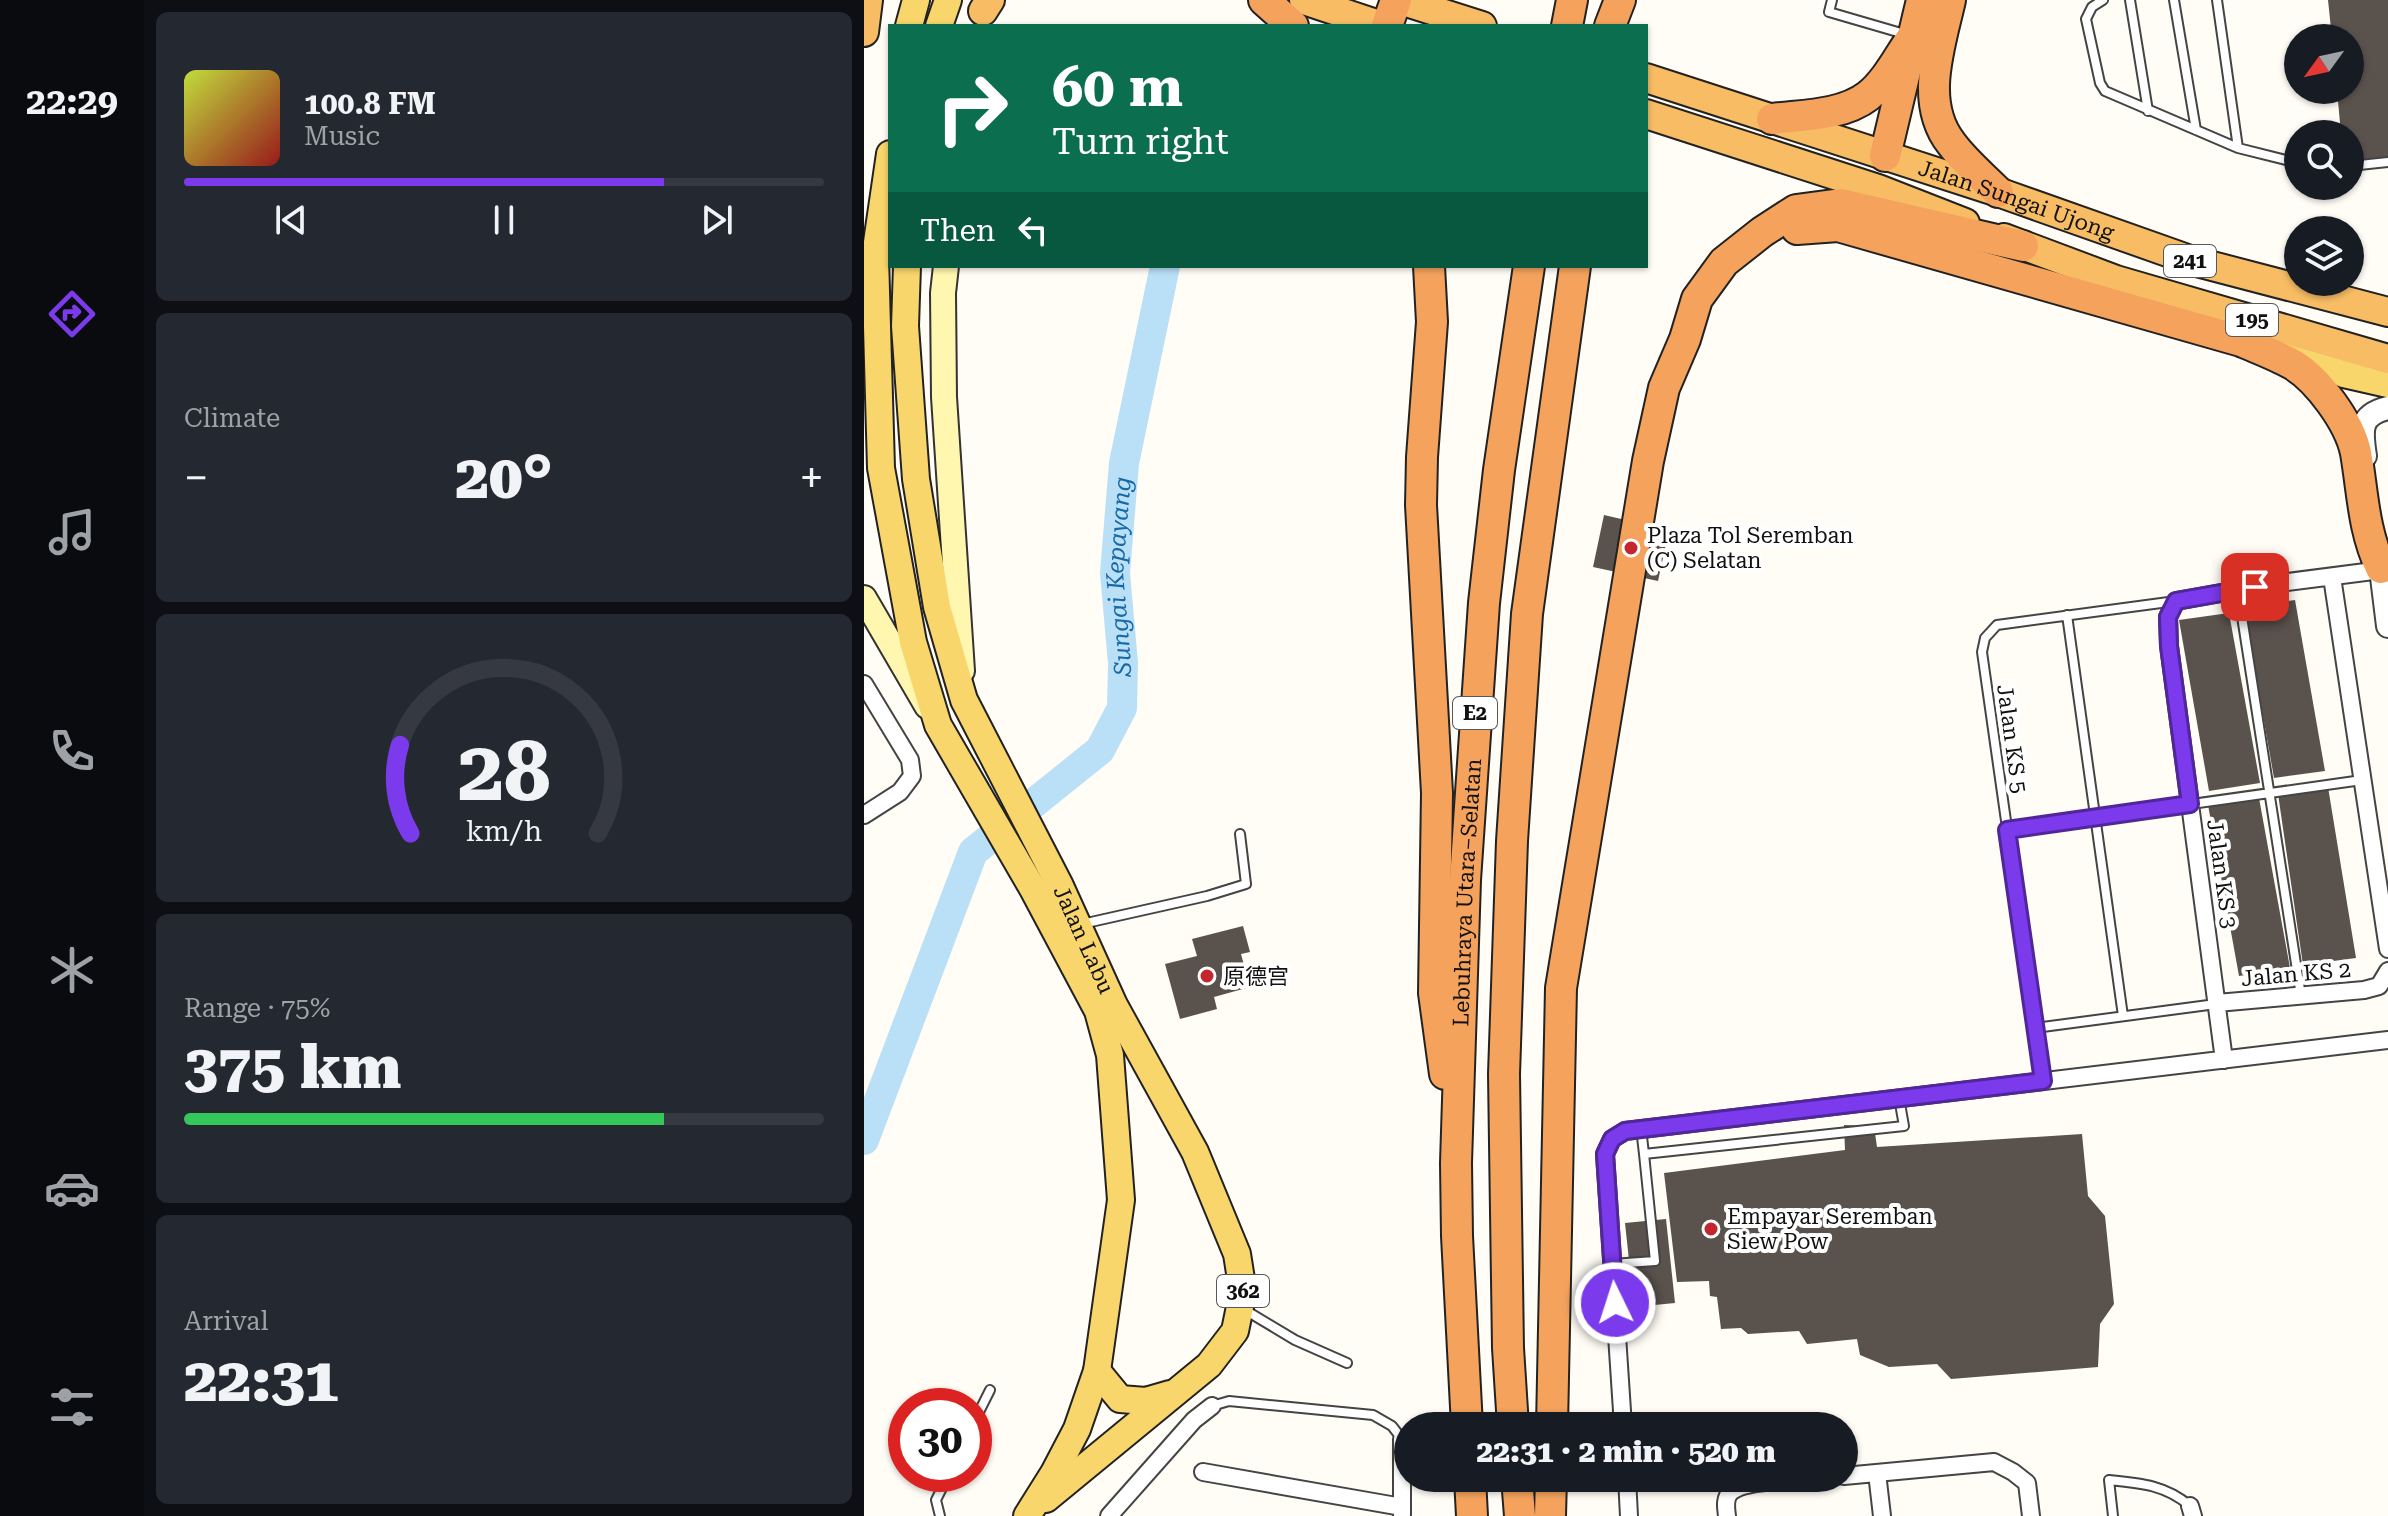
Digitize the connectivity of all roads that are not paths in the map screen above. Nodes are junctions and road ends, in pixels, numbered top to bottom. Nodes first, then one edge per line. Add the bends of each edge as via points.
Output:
1 (868, 0) edge
2 (874, 0) edge
3 (916, 0) edge
4 (948, 0) edge
5 (1264, 0) edge
6 (1304, 0) edge
7 (1398, 0) edge
8 (1572, 0) edge
9 (1618, 0) edge
10 (1832, 0) edge
11 (1922, 0) edge
12 (1950, 0) edge
13 (2103, 0) edge
14 (2130, 0) edge
15 (2174, 0) edge
16 (2217, 0) edge
17 (910, 24) edge
18 (940, 24) edge
19 (1291, 24) edge
20 (1379, 24) edge
21 (1386, 24) edge
22 (1476, 24) edge
23 (1567, 24) edge
24 (1611, 24) edge
25 (864, 32) edge
26 (1913, 36) junction
27 (864, 39) edge
28 (1648, 79) edge
29 (2148, 111) junction
30 (1648, 115) edge
31 (1772, 119) junction
32 (2196, 130) junction
33 (2238, 148) junction
34 (1885, 156) junction
35 (2284, 160) edge
36 (2388, 162) edge
37 (2364, 165) edge
38 (888, 168) edge
39 (1998, 192) junction
40 (1762, 232) junction
41 (2023, 246) junction
42 (907, 268) edge
43 (946, 268) edge
44 (1429, 268) edge
45 (1529, 268) edge
46 (1575, 268) edge
47 (2116, 280) junction
48 (2388, 312) edge
49 (2388, 359) edge
50 (2388, 384) edge
51 (2388, 408) edge
52 (2381, 569) junction
53 (2332, 577) junction
54 (2238, 590) junction
55 (864, 598) edge
56 (2176, 601) junction
57 (2067, 615) junction
58 (2388, 626) edge
59 (864, 684) edge
60 (964, 700) junction
61 (938, 725) junction
62 (2363, 780) junction
63 (2270, 793) junction
64 (2190, 804) junction
65 (864, 815) edge
66 (2095, 818) junction
67 (2007, 830) junction
68 (1240, 834) dead end
69 (1077, 925) junction
70 (2388, 949) edge
71 (2383, 978) edge
72 (2301, 996) junction
73 (2217, 1003) junction
74 (2123, 1016) junction
75 (2035, 1028) junction
76 (2388, 1040) edge
77 (2224, 1060) junction
78 (2043, 1081) junction
79 (1899, 1098) junction
80 (1641, 1128) junction
81 (1644, 1154) junction
82 (1456, 1163) junction
83 (1612, 1264) junction
84 (1240, 1307) junction
85 (1347, 1363) dead end
86 (1097, 1371) junction
87 (1177, 1391) junction
88 (1212, 1406) joint
89 (1466, 1412) edge
90 (1512, 1412) edge
91 (1552, 1412) edge
92 (1622, 1412) edge
93 (1394, 1429) edge
94 (1203, 1472) dead end
95 (1877, 1473) junction
96 (1858, 1475) edge
97 (940, 1492) edge
98 (1471, 1492) edge
99 (1518, 1492) edge
100 (1551, 1492) edge
101 (1628, 1492) edge
102 (1732, 1492) edge
103 (2192, 1511) edge
104 (1402, 1512) edge
105 (1029, 1514) edge
106 (940, 1516) edge
107 (1109, 1516) edge
108 (1472, 1516) edge
109 (1520, 1516) edge
110 (1550, 1516) edge
111 (1629, 1516) edge
112 (1727, 1516) edge
113 (1882, 1516) edge
114 (2031, 1516) edge
115 (2113, 1516) edge

1 - 25 highway
2 - 27 main road
3 - 17 main road
4 - 18 main road
5 - 19 highway
6 - 20 highway
7 - 21 highway
7 - 22 highway
8 - 23 highway
9 - 24 highway
10 - 26 lane via 1829,12
11 - 26 highway
12 - 39 highway via 1934,83 1939,120 1949,142
13 - 29 lane via 2086,19 2100,83 2111,95
14 - 29 lane
15 - 32 lane
16 - 33 lane
26 - 31 highway via 1867,96 1848,106
26 - 34 highway
28 - 31 highway, Jalan Sungai Ujong / 241
29 - 32 lane
30 - 41 highway, Jalan Sungai Ujong via 1878,189
31 - 34 highway, Jalan Sungai Ujong / 241
32 - 33 lane
33 - 35 lane
34 - 39 highway, Jalan Sungai Ujong / 241
36 - 37 lane
38 - 61 main road via 875,256 881,468 913,642
39 - 48 highway, Jalan Sungai Ujong / 241 via 2193,261
40 - 41 highway via 1796,210 1841,204
40 - 52 highway via 1838,226 2241,341 2294,365 2326,396 2346,426 2355,449 2369,541
40 - 91 highway via 1724,262 1697,299 1664,388 1648,461 1561,988
41 - 47 highway, Jalan Sungai Ujong
42 - 60 main road via 905,326 918,493 937,607
43 - 60 main road, Jalan Labu / 362 via 944,397
44 - 82 highway via 1432,322 1421,505 1437,793 1434,993
45 - 82 highway, Lebuhraya Utara–Selatan / E2 via 1484,603 1465,880
46 - 90 highway, Lebuhraya Utara–Selatan / E2 via 1527,614 1512,841 1504,1074
47 - 49 highway, 195
47 - 50 main road via 2344,374
51 - 52 street via 2366,419 2362,433
52 - 53 street
52 - 58 street
53 - 54 street
53 - 62 street
54 - 56 street
54 - 63 lane
55 - 61 main road, Jalan Labu / 362
56 - 57 lane, Jalan KS 5
56 - 64 street, Jalan KS 3 via 2168,617 2169,646
57 - 66 lane
57 - 67 lane, Jalan KS 5 via 1997,625 1985,638 1982,652
59 - 65 street via 910,760 912,776 900,792
60 - 69 main road, Jalan Labu / 362
61 - 86 main road, Jalan Labu / 362 via 1098,1011 1110,1055 1121,1200
62 - 63 lane
62 - 70 street
63 - 64 lane
63 - 72 lane
64 - 66 lane
64 - 73 street, Jalan KS 3
66 - 67 lane
66 - 74 lane
67 - 75 lane, Jalan KS 5
68 - 69 lane via 1246,884
69 - 84 main road, Jalan Labu / 362 via 1224,1217 1237,1254
71 - 72 street, Jalan KS 2 via 2364,990
72 - 73 street, Jalan KS 2
73 - 74 lane
73 - 77 street, Jalan KS 3
74 - 75 lane
75 - 78 lane, Jalan KS 5
76 - 77 street
77 - 78 street
78 - 79 street
79 - 80 street
79 - 81 lane via 1904,1126
80 - 81 lane
80 - 83 street via 1612,1139 1605,1154
81 - 83 lane via 1655,1261
82 - 89 highway, Lebuhraya Utara–Selatan / E2
83 - 92 street
84 - 85 lane
84 - 87 main road, Jalan Labu / 362 via 1235,1331 1209,1365
86 - 87 main road via 1120,1399 1146,1401
86 - 105 main road, Jalan Labu / 362 via 1077,1429
87 - 105 main road, Jalan Labu / 362
88 - 93 lane via 1229,1401 1373,1415
88 - 107 street
94 - 104 street
95 - 96 street
95 - 113 street
95 - 114 street via 1994,1462 2027,1483
97 - 106 lane
98 - 108 highway
99 - 109 highway
100 - 110 highway
101 - 111 street
102 - 112 street via 1725,1504
103 - 115 lane via 2178,1495 2154,1485 2109,1480

